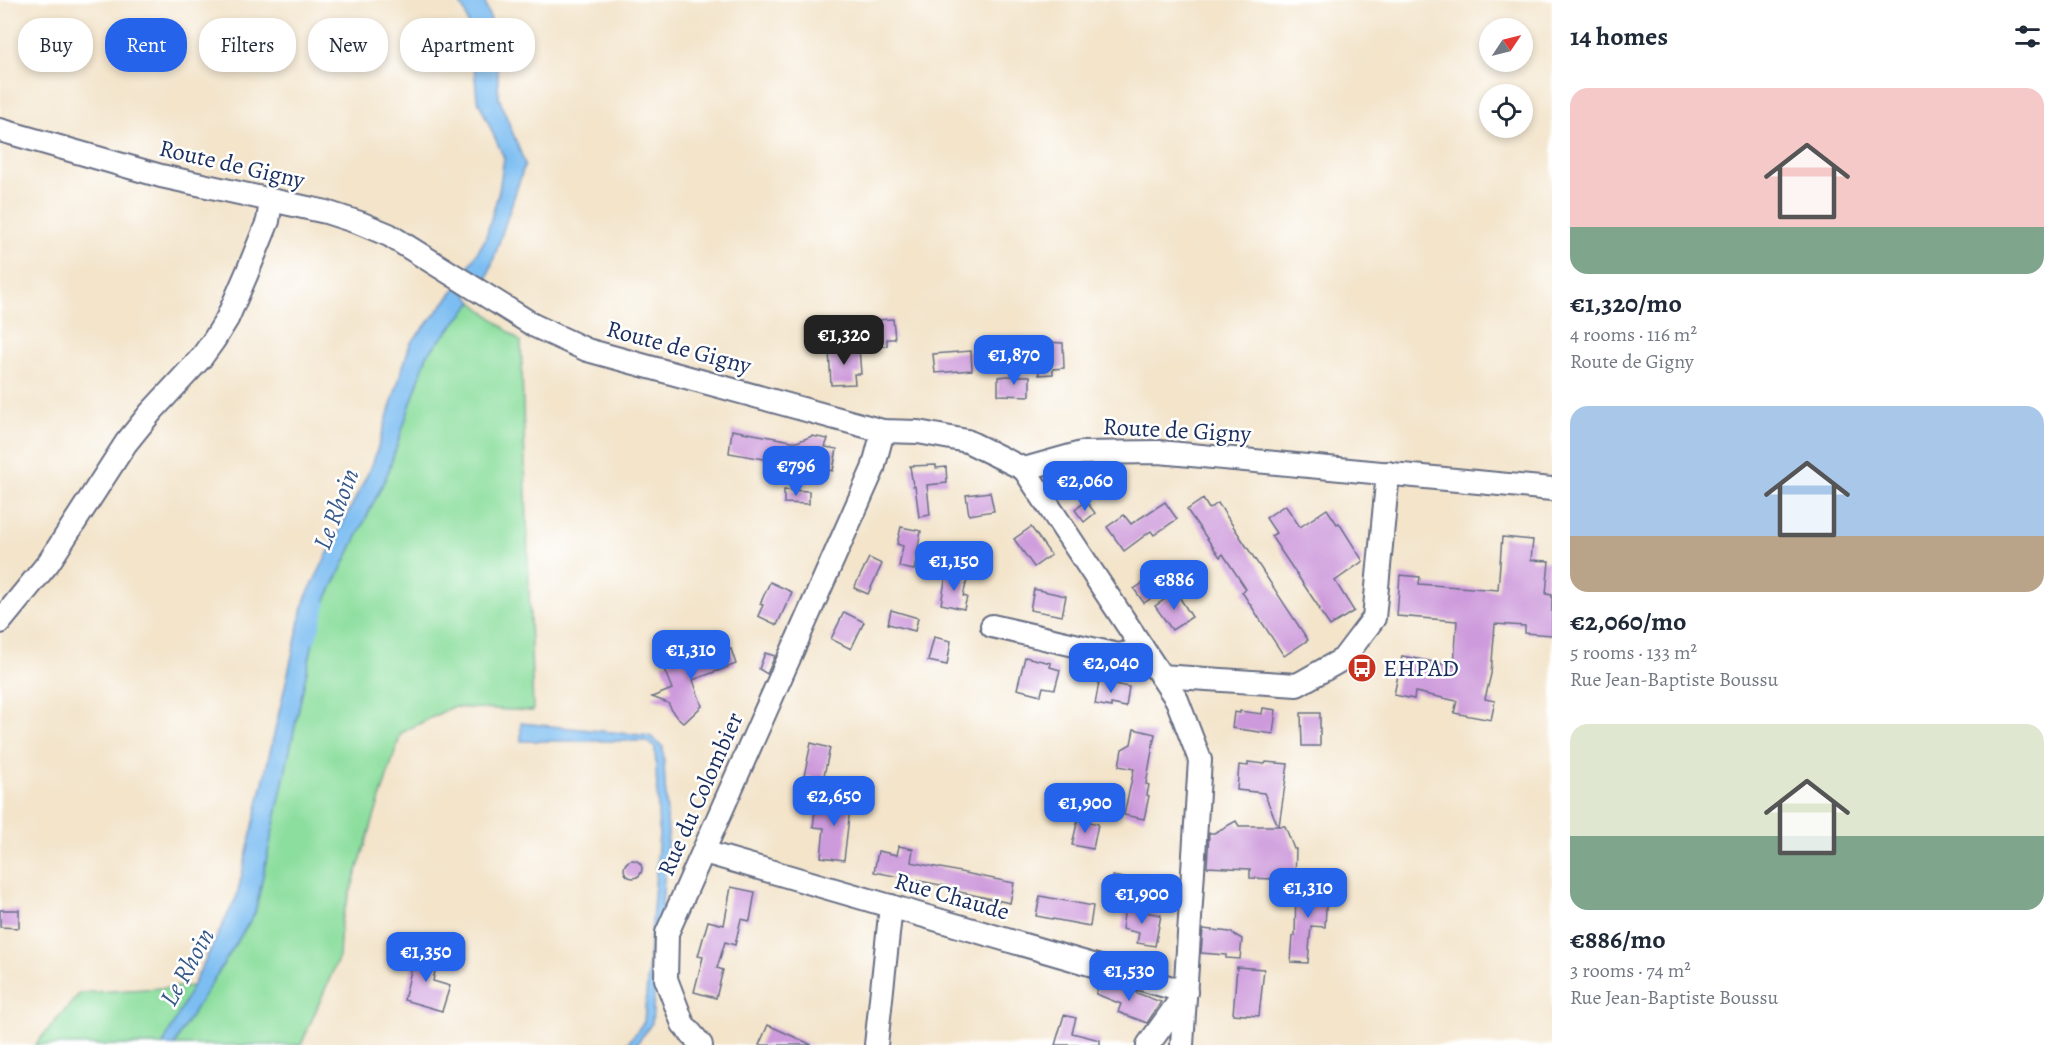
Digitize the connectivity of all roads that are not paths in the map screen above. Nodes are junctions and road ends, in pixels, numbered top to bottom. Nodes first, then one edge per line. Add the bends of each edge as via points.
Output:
1 (0, 130) edge
2 (271, 201) junction
3 (883, 431) junction
4 (1024, 469) junction
5 (1388, 473) junction
6 (1552, 489) edge
7 (0, 622) edge
8 (992, 626) dead end
9 (1142, 647) junction
10 (1161, 676) junction
11 (704, 852) junction
12 (891, 906) junction
13 (1186, 992) junction
14 (701, 1045) edge
15 (876, 1045) edge
16 (1148, 1045) edge
17 (1182, 1045) edge

1 - 2 street, Route de Gigny via 161,176
2 - 3 street, Route de Gigny via 326,212 389,235 535,326 587,350
2 - 7 street via 268,221 234,304 214,340 126,443 49,562
3 - 4 street, Route de Gigny via 918,432 967,441
3 - 11 street, Rue du Colombier via 873,469
4 - 5 street, Route de Gigny via 1081,453 1159,452
4 - 9 street
5 - 6 street, Route de Gigny
5 - 10 street via 1374,618 1343,659 1297,685
8 - 9 street via 1118,655
9 - 10 street
10 - 13 street via 1177,700 1200,760
11 - 12 street, Rue Chaude
11 - 14 street, Rue du Colombier via 667,933 666,979 683,1024
12 - 13 street, Rue Chaude
12 - 15 street
13 - 16 street
13 - 17 street

